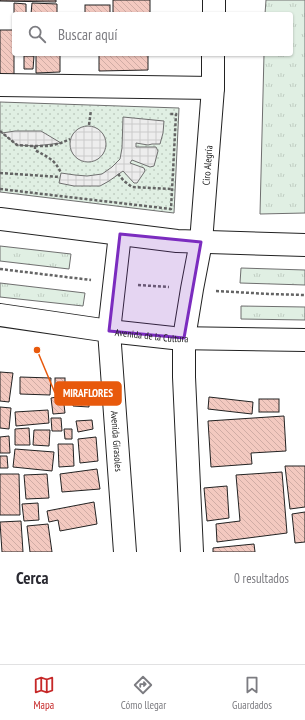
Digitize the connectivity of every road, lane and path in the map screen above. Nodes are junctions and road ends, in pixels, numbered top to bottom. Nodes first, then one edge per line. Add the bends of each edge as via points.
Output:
1 (214, 0) edge
2 (214, 12) edge
3 (213, 56) edge
4 (0, 85) edge
5 (213, 88) junction
6 (91, 111) dead end
7 (98, 111) dead end
8 (168, 114) dead end
9 (0, 131) edge
10 (70, 139) dead end
11 (35, 146) junction
12 (0, 173) edge
13 (61, 173) dead end
14 (118, 174) dead end
15 (60, 177) dead end
16 (0, 189) edge
17 (171, 189) junction
18 (0, 219) edge
19 (120, 234) junction
20 (201, 242) junction
21 (305, 245) edge
22 (0, 269) edge
23 (114, 283) junction
24 (192, 289) junction
25 (305, 295) edge
26 (0, 315) edge
27 (109, 331) junction
28 (184, 338) junction
29 (305, 340) edge
30 (125, 552) edge
31 (192, 552) edge

1 - 2 main road
3 - 5 main road, Ciro Alegría
4 - 5 main road
5 - 20 main road, Ciro Alegría
6 - 7 path
8 - 17 path via 176,114
9 - 11 path via 17,145
10 - 11 path via 50,146
11 - 13 path via 35,150 52,160
12 - 15 path
14 - 17 path via 132,187
16 - 17 path via 170,209
18 - 19 main road
19 - 20 main road via 177,242
19 - 23 main road, Avenida Girasoles
20 - 21 main road
20 - 24 main road
22 - 23 path
23 - 24 path
23 - 27 main road, Avenida Girasoles
24 - 25 path
24 - 28 main road
26 - 27 main road, Avenida de la Cultura
27 - 28 main road, Avenida de la Cultura
27 - 30 main road, Avenida Girasoles
28 - 29 main road, Avenida de la Cultura
28 - 31 main road

